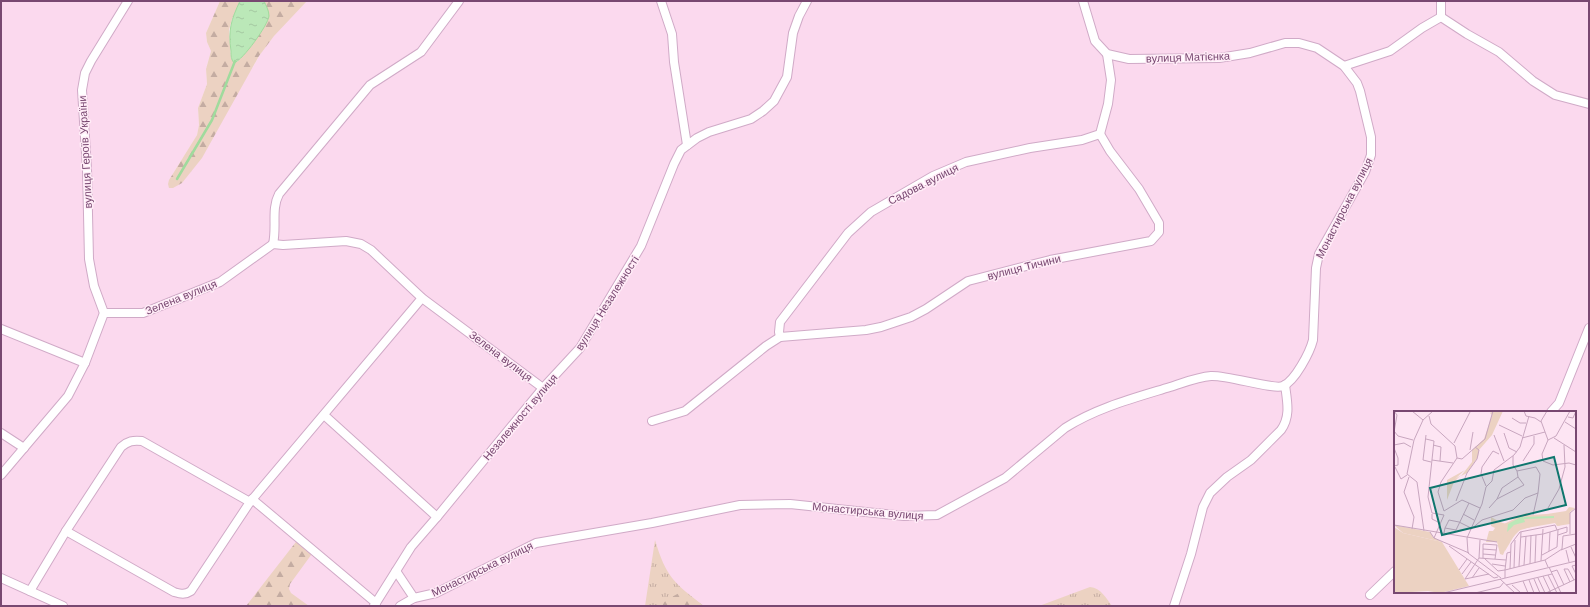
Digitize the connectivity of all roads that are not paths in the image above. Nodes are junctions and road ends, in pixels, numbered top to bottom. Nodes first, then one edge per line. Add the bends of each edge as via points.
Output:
1 (128, 1) edge
2 (459, 1) edge
3 (661, 1) edge
4 (807, 1) edge
5 (1084, 1) edge
6 (1442, 1) edge
7 (1441, 17) junction
8 (1107, 54) junction
9 (1344, 66) junction
10 (1589, 104) edge
11 (1100, 134) junction
12 (686, 145) junction
13 (273, 244) junction
14 (422, 298) junction
15 (104, 313) junction
16 (1589, 328) edge
17 (1, 329) edge
18 (780, 337) junction
19 (85, 363) junction
20 (1285, 385) junction
21 (542, 388) junction
22 (1552, 411) edge
23 (324, 415) junction
24 (652, 420) dead end
25 (1, 432) edge
26 (24, 448) junction
27 (1, 475) edge
28 (251, 500) junction
29 (437, 517) junction
30 (66, 531) junction
31 (396, 571) junction
32 (1394, 572) edge
33 (1, 578) edge
34 (30, 591) junction
35 (1370, 595) dead end
36 (414, 598) junction
37 (375, 605) edge
38 (63, 606) edge
39 (400, 606) edge
40 (1174, 606) edge

1 - 15 street, вулиця Героїв України via 91,61 85,73 82,90 89,259 94,286
2 - 13 street via 421,52 370,85 279,194 274,209
3 - 12 street via 672,34
4 - 12 street, Незалежності вулиця via 793,33 787,77 774,101 751,119 709,132
5 - 8 street via 1095,41
6 - 7 street
7 - 9 street via 1390,51
7 - 10 street via 1499,52 1533,81 1555,95
8 - 9 street, вулиця Матієнка via 1129,59 1219,58 1285,43 1299,43 1317,48
8 - 11 street via 1111,80
9 - 20 street, Монастирська вулиця via 1360,91 1371,137 1371,155 1365,172 1319,254 1316,268 1313,340 1296,373
11 - 18 street, Садова вулиця via 1082,140 966,162 933,176 871,212 848,233 780,322
11 - 18 street, вулиця Тичини via 1139,189 1159,223 1159,232 1151,241 1050,260 968,281 926,309 881,327
12 - 21 street, Незалежності вулиця via 678,154 637,255 580,348
13 - 14 street, Зелена вулиця via 346,241 361,244 371,250
13 - 15 street, Зелена вулиця via 220,282 143,313
14 - 21 street, Зелена вулиця
14 - 23 street
15 - 19 street
16 - 22 street via 1559,403
17 - 19 street
18 - 24 street via 685,411
19 - 26 street via 68,396
20 - 36 street, Монастирська вулиця via 1276,386 1210,376 1123,401 1074,422 1004,478 936,515 904,516 790,504 740,505 652,524 536,542 436,592
20 - 40 street via 1288,413 1281,430 1251,460 1210,493 1203,507
21 - 29 street, Незалежності вулиця
23 - 28 street
23 - 29 street
25 - 26 street
26 - 27 street
28 - 30 street via 142,441 133,440 121,448
28 - 30 street via 196,586 187,594 174,592
28 - 37 street
29 - 31 street, Незалежності вулиця via 411,547
30 - 34 street
31 - 36 street
31 - 37 street, Незалежності вулиця
32 - 35 street
33 - 34 street
34 - 38 street
36 - 39 street, Монастирська вулиця

